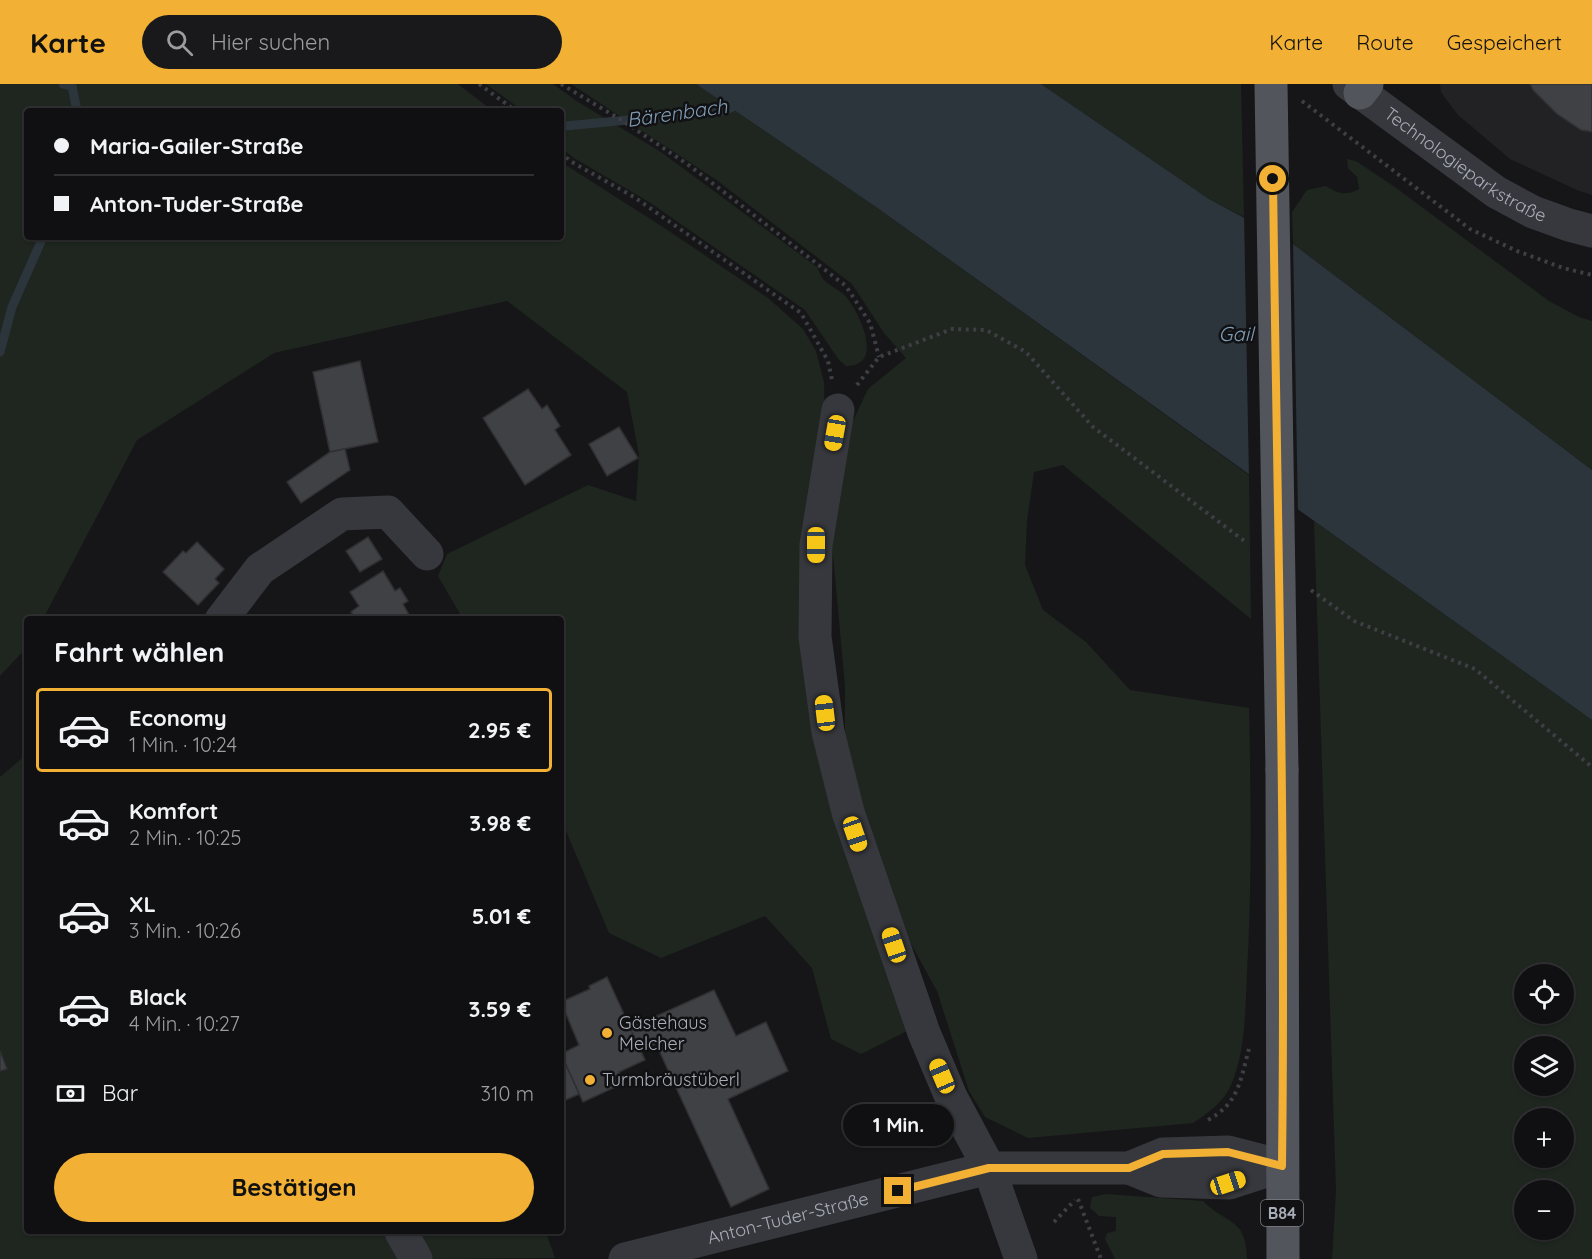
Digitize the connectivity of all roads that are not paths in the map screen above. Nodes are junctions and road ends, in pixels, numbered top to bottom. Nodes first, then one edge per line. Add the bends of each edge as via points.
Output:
1 (1359, 87) edge
2 (1285, 91) edge
3 (1592, 231) edge
4 (838, 410) road end
5 (427, 554) dead end
6 (224, 616) edge
7 (1282, 1166) junction
8 (989, 1168) junction
9 (402, 1234) edge
10 (416, 1259) edge
11 (625, 1259) edge
12 (1021, 1259) edge
13 (1283, 1259) edge

1 - 3 street, Technologieparkstraße via 1496,192 1533,212
2 - 7 main road, B84, bridge
4 - 8 street via 816,545 815,637 828,732 848,812 924,1033 951,1097
5 - 6 street via 388,512 342,514 260,569
7 - 8 street, Anton-Tuder-Straße via 1228,1183 1161,1181 1129,1168
7 - 13 main road, B84
8 - 11 street, Anton-Tuder-Straße
8 - 12 street
9 - 10 street

